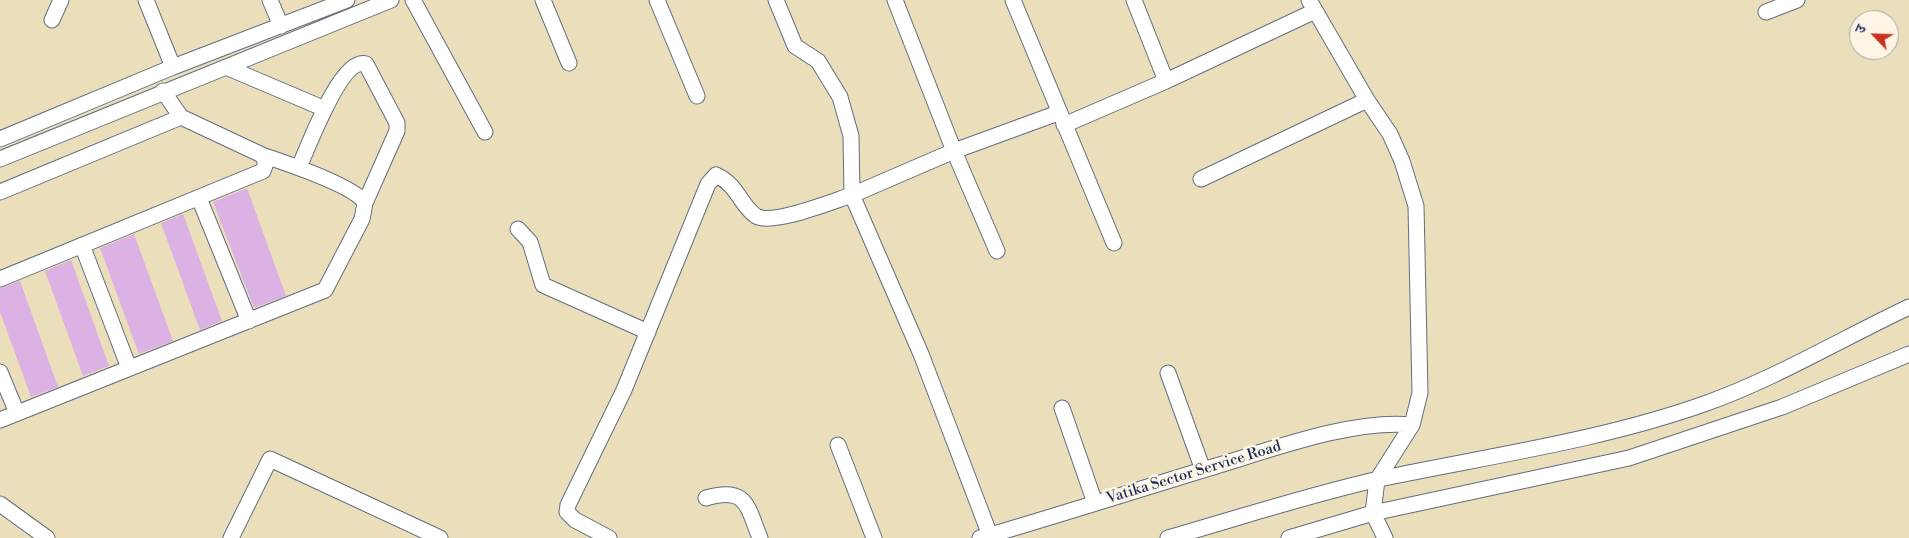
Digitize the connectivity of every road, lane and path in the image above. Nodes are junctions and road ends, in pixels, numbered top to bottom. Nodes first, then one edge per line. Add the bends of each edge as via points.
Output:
1 (62, 0) edge
2 (146, 0) edge
3 (270, 0) edge
4 (347, 0) edge
5 (391, 0) edge
6 (413, 0) edge
7 (543, 0) edge
8 (657, 0) edge
9 (776, 0) edge
10 (895, 0) edge
11 (1013, 0) edge
12 (1134, 0) edge
13 (1797, 0) edge
14 (1312, 6) edge
15 (1766, 12) dead end
16 (52, 20) dead end
17 (281, 26) junction
18 (569, 63) dead end
19 (173, 67) junction
20 (226, 67) junction
21 (1166, 81) junction
22 (163, 91) junction
23 (110, 93) junction
24 (697, 96) dead end
25 (1367, 100) junction
26 (325, 109) junction
27 (118, 110) junction
28 (181, 117) junction
29 (1061, 119) junction
30 (485, 132) dead end
31 (0, 139) edge
32 (954, 151) junction
33 (262, 156) junction
34 (0, 159) edge
35 (298, 168) junction
36 (1201, 179) dead end
37 (0, 192) edge
38 (852, 195) junction
39 (199, 198) junction
40 (365, 203) junction
41 (518, 228) dead end
42 (1114, 243) dead end
43 (82, 245) junction
44 (997, 251) dead end
45 (0, 279) edge
46 (1909, 307) edge
47 (249, 321) junction
48 (648, 332) junction
49 (1909, 354) edge
50 (129, 368) junction
51 (0, 372) edge
52 (1168, 373) dead end
53 (1062, 408) dead end
54 (16, 413) junction
55 (0, 420) edge
56 (1412, 426) junction
57 (838, 445) dead end
58 (1203, 470) junction
59 (1377, 480) junction
60 (706, 498) dead end
61 (1095, 503) junction
62 (0, 504) edge
63 (1373, 513) junction
64 (987, 537) edge
65 (47, 538) edge
66 (231, 538) edge
67 (440, 538) edge
68 (609, 538) edge
69 (760, 538) edge
70 (874, 538) edge
71 (1168, 538) edge
72 (1289, 538) edge
73 (1385, 538) edge

1 - 16 street
2 - 19 street
3 - 17 street
4 - 17 street
5 - 20 street
6 - 30 street
7 - 18 street
8 - 24 street
9 - 38 street via 795,46 818,61 840,97 851,136
10 - 32 street
11 - 29 street
12 - 21 street
13 - 15 street
14 - 21 street
14 - 25 street
17 - 19 street
19 - 23 street
20 - 22 street
20 - 26 street
21 - 29 street
22 - 27 street
22 - 28 street
23 - 27 street
23 - 31 street
25 - 36 street
25 - 56 street via 1390,134 1416,206 1420,393
26 - 35 street
26 - 40 street via 351,67 362,63 369,66 397,124 397,132
27 - 34 street
28 - 33 street
28 - 37 street
29 - 32 street
29 - 42 street
32 - 38 street
32 - 44 street
33 - 35 street
33 - 39 street via 266,163 263,171
35 - 40 street via 355,193
38 - 48 street via 772,219 756,216 727,180 716,175 708,184
38 - 64 street via 921,354
39 - 43 street
39 - 47 street
40 - 47 street via 362,219 325,290
41 - 48 street via 530,242 543,285
43 - 45 street
43 - 50 street
46 - 59 street via 1757,382 1704,404 1622,430
47 - 50 street
48 - 68 street via 624,390 568,505 567,512 575,520
49 - 63 street via 1782,407 1629,458
50 - 54 street
51 - 54 street
52 - 58 street
53 - 61 street
54 - 55 street
56 - 58 street, Vatika Sector Service Road via 1390,423 1363,427
56 - 59 street
57 - 70 street
58 - 61 street, Vatika Sector Service Road
59 - 63 street
59 - 71 street
60 - 69 street via 727,493 742,498
61 - 64 street, Vatika Sector Service Road
62 - 65 street
63 - 72 street
63 - 73 street
66 - 67 street via 270,459

